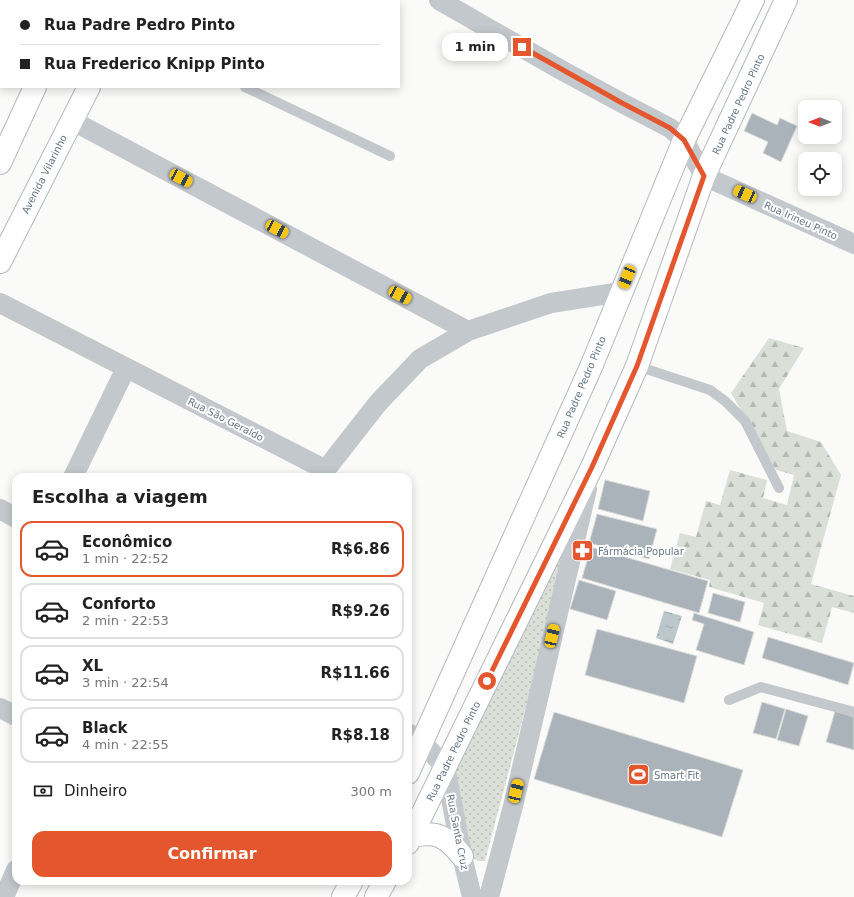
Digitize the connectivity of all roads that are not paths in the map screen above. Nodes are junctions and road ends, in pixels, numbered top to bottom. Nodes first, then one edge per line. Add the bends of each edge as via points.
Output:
1 (439, 0) edge
2 (753, 0) edge
3 (786, 0) edge
4 (35, 88) edge
5 (88, 88) edge
6 (247, 88) edge
7 (71, 120) junction
8 (684, 140) junction
9 (390, 156) dead end
10 (0, 163) edge
11 (704, 176) junction
12 (854, 244) edge
13 (0, 262) edge
14 (621, 292) junction
15 (0, 303) edge
16 (468, 331) junction
17 (637, 366) junction
18 (126, 368) junction
19 (592, 467) junction
20 (75, 473) edge
21 (323, 473) edge
22 (779, 488) dead end
23 (0, 509) edge
24 (12, 516) edge
25 (729, 700) dead end
26 (0, 708) edge
27 (854, 712) edge
28 (12, 714) edge
29 (415, 737) edge
30 (412, 752) edge
31 (445, 767) junction
32 (412, 836) edge
33 (412, 839) edge
34 (462, 856) junction
35 (12, 879) edge
36 (350, 885) edge
37 (383, 885) edge
38 (4, 897) edge
39 (343, 897) edge
40 (376, 897) edge
41 (472, 897) edge
42 (489, 897) edge

1 - 8 street via 670,128
2 - 8 main road, Rua Padre Pedro Pinto
3 - 11 main road, Rua Padre Pedro Pinto
4 - 10 main road
5 - 7 main road, Avenida Vilarinho
6 - 9 lane
7 - 13 main road, Avenida Vilarinho
7 - 16 street
8 - 11 street
8 - 14 main road, Rua Padre Pedro Pinto
11 - 12 street, Rua Irineu Pinto
11 - 17 main road, Rua Padre Pedro Pinto
14 - 16 street via 551,303
14 - 29 main road, Rua Padre Pedro Pinto via 591,367
15 - 18 street, Rua São Geraldo
16 - 21 street via 420,359 378,403
17 - 19 main road, Rua Padre Pedro Pinto
17 - 22 lane via 710,390 725,401 745,421
18 - 20 street
18 - 21 street, Rua São Geraldo
19 - 31 main road, Rua Padre Pedro Pinto
19 - 42 street
23 - 24 street
25 - 27 lane via 761,687
26 - 28 street
29 - 30 main road, Rua Padre Pedro Pinto
29 - 31 street
31 - 32 main road, Rua Padre Pedro Pinto
31 - 34 street, Rua Santa Cruz
33 - 34 main road via 427,833 442,837
34 - 41 street, Rua Santa Cruz
35 - 38 street
36 - 39 main road
37 - 40 main road

